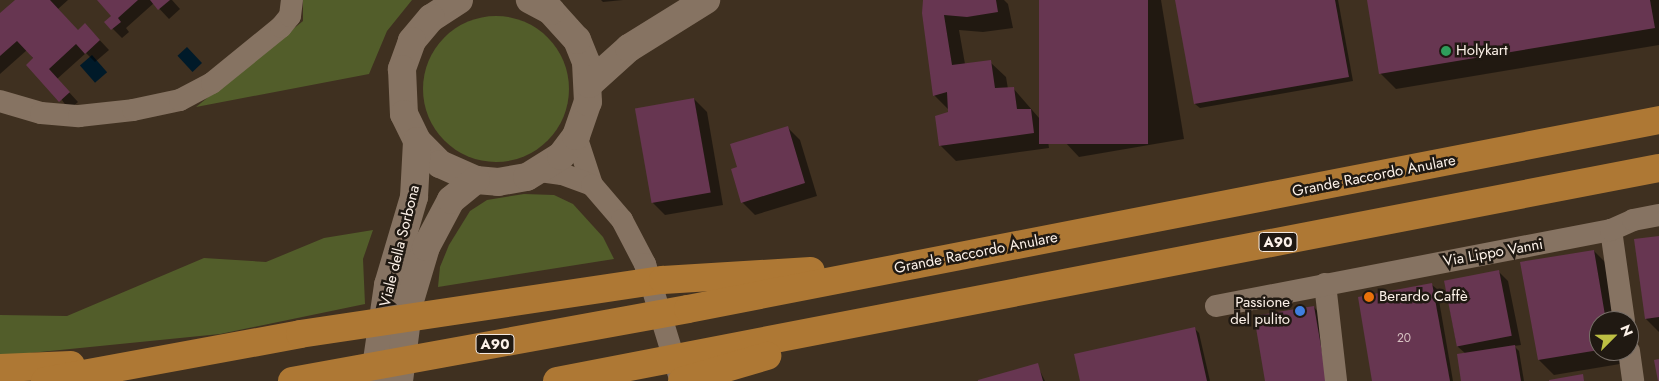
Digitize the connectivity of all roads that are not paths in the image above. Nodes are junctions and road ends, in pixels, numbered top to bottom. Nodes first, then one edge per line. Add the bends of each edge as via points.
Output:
1 (292, 0) edge
2 (457, 0) edge
3 (530, 0) edge
4 (706, 0) edge
5 (577, 40) junction
6 (629, 48) junction
7 (589, 84) junction
8 (0, 101) edge
9 (1659, 120) edge
10 (576, 136) junction
11 (417, 141) junction
12 (1659, 168) edge
13 (540, 171) junction
14 (476, 180) junction
15 (592, 185) junction
16 (1659, 215) edge
17 (1611, 230) junction
18 (897, 268) junction
19 (1325, 284) junction
20 (1216, 306) dead end
21 (1623, 311) edge
22 (1630, 361) edge
23 (0, 368) edge
24 (107, 370) junction
25 (693, 373) edge
26 (297, 380) edge
27 (45, 381) edge
28 (374, 381) edge
29 (399, 381) edge
30 (557, 381) edge
31 (1336, 381) edge
32 (1633, 381) edge

1 - 8 street via 290,16 281,27 212,83 180,100 113,113 72,116 41,113
2 - 11 street via 421,29 406,55 401,99 404,114
3 - 5 street via 550,11
4 - 6 street
5 - 6 street via 594,50
5 - 7 street via 586,62
6 - 7 street
7 - 10 street via 584,119
9 - 18 highway, Grande Raccordo Anulare / A90
10 - 13 street via 561,156
10 - 15 street
11 - 14 street via 440,164
11 - 28 street, Viale della Sorbona via 414,197 388,285
12 - 25 highway, A90 via 897,315
13 - 14 street via 512,181
13 - 15 street via 568,175
14 - 29 street, Viale della Sorbona via 451,200 426,248 408,304
15 - 25 street via 619,214 640,253
16 - 17 street, Via Lippo Vanni via 1633,220
17 - 19 street, Via Lippo Vanni
17 - 21 street
18 - 24 highway via 682,278 300,334
18 - 26 highway, Grande Raccordo Anulare / A90
19 - 20 street, Via Lippo Vanni
19 - 31 street
22 - 32 street
23 - 24 highway via 59,364
24 - 27 highway
25 - 30 highway, A90

